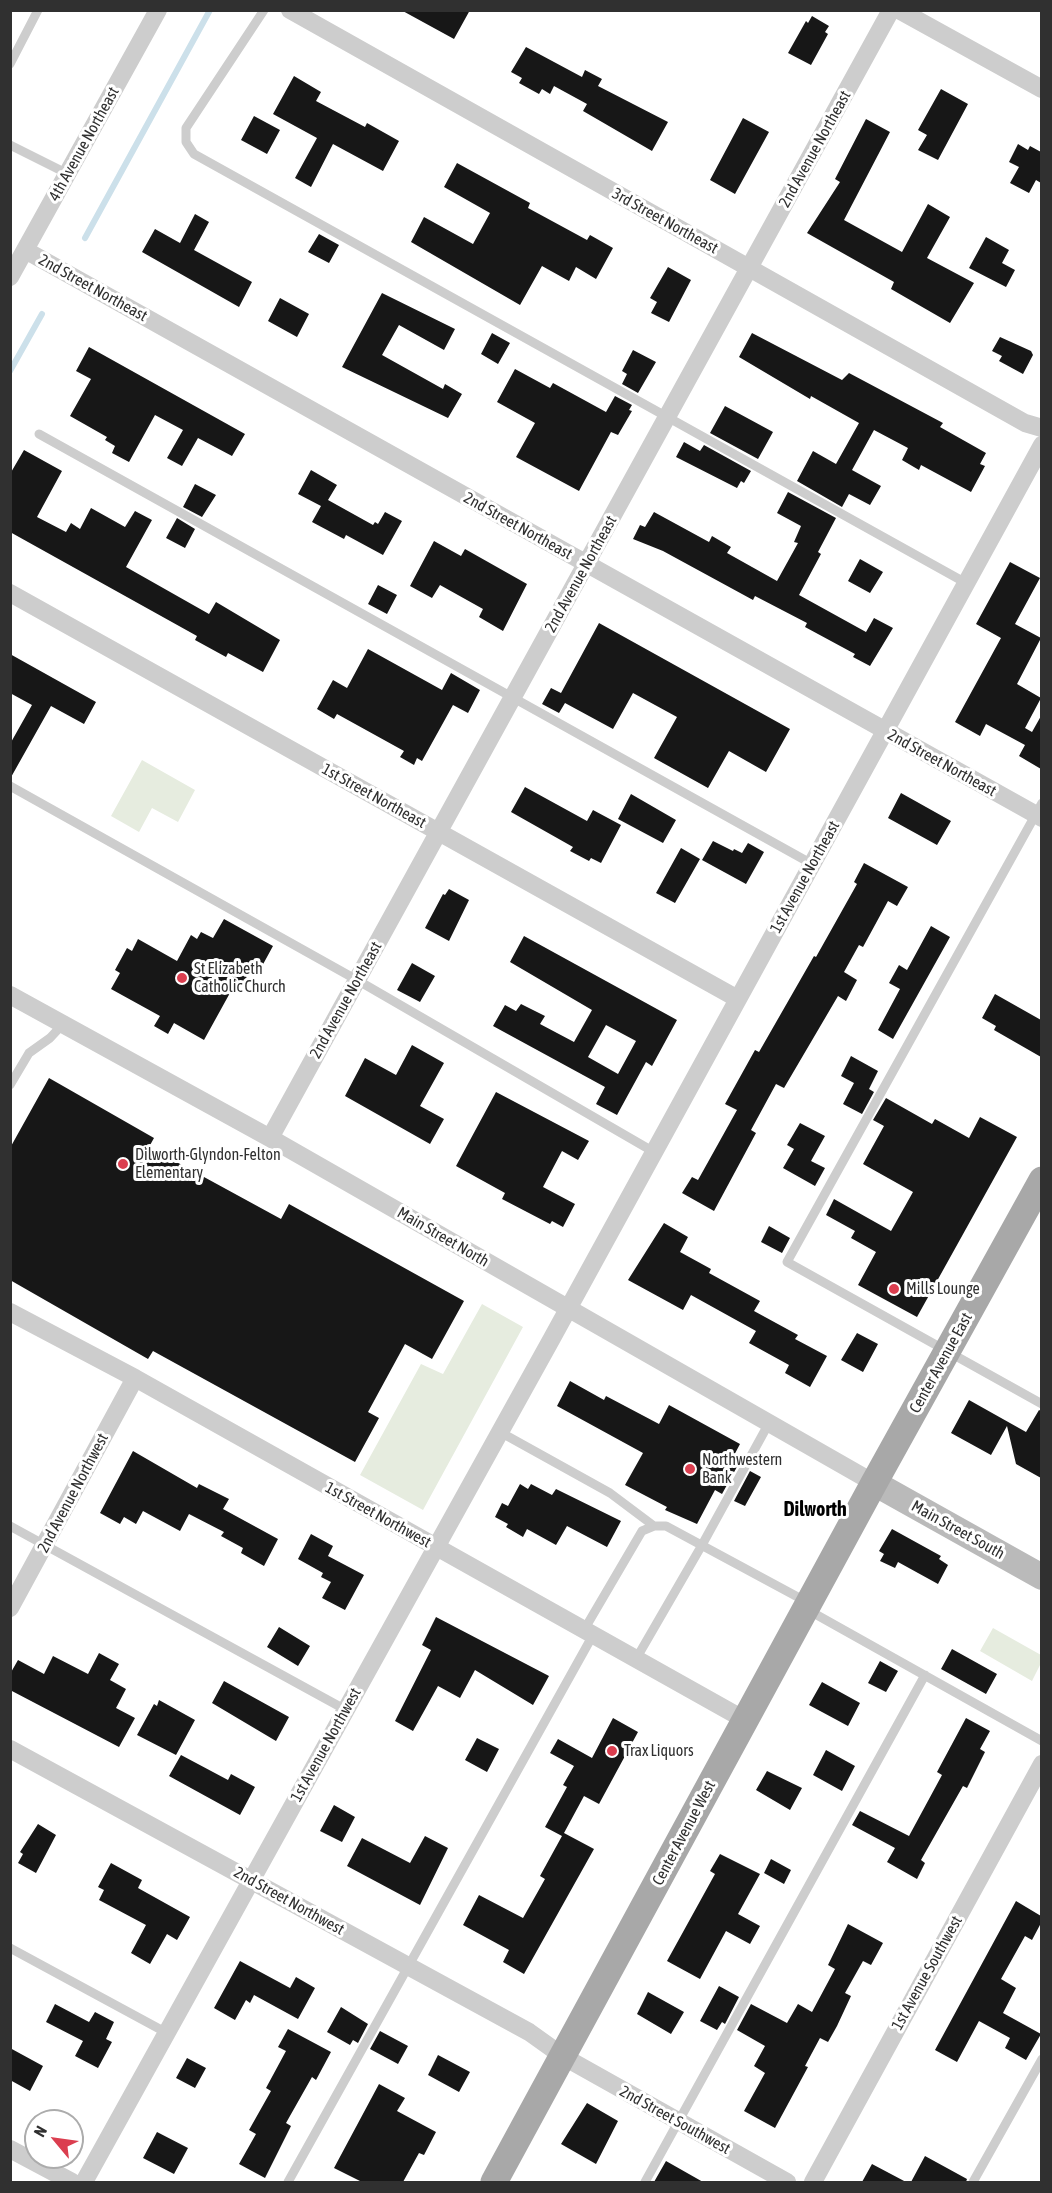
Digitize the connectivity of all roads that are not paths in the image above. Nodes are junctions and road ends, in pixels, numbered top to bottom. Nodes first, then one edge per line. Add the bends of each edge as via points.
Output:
1 (38, 10) edge
2 (158, 10) edge
3 (264, 10) edge
4 (290, 10) edge
5 (891, 10) edge
6 (899, 10) edge
7 (10, 64) edge
8 (1041, 89) edge
9 (10, 145) edge
10 (68, 174) junction
11 (25, 250) junction
12 (750, 268) junction
13 (10, 277) edge
14 (667, 418) junction
15 (1041, 428) edge
16 (39, 434) dead end
17 (1041, 445) edge
18 (586, 564) junction
19 (966, 583) junction
20 (10, 593) edge
21 (513, 697) junction
22 (885, 731) junction
23 (10, 786) edge
24 (1039, 812) edge
25 (438, 832) junction
26 (812, 864) junction
27 (357, 980) junction
28 (10, 995) edge
29 (738, 999) junction
30 (63, 1024) junction
31 (10, 1085) edge
32 (270, 1138) junction
33 (654, 1152) junction
34 (1041, 1180) edge
35 (568, 1308) junction
36 (10, 1312) edge
37 (948, 1351) junction
38 (135, 1378) junction
39 (1041, 1404) edge
40 (769, 1423) junction
41 (500, 1432) junction
42 (874, 1483) junction
43 (10, 1526) edge
44 (654, 1526) junction
45 (45, 1545) junction
46 (702, 1545) junction
47 (436, 1547) junction
48 (1041, 1577) edge
49 (807, 1606) junction
50 (10, 1608) edge
51 (588, 1632) junction
52 (636, 1659) junction
53 (925, 1675) junction
54 (346, 1710) junction
55 (745, 1720) junction
56 (1041, 1741) edge
57 (10, 1749) edge
58 (1041, 1764) edge
59 (251, 1881) junction
60 (10, 1948) edge
61 (409, 1967) junction
62 (167, 2033) junction
63 (564, 2057) junction
64 (1041, 2059) edge
65 (678, 2122) junction
66 (10, 2149) edge
67 (72, 2182) edge
68 (84, 2182) edge
69 (288, 2182) edge
70 (494, 2182) edge
71 (645, 2182) edge
72 (787, 2182) edge
73 (813, 2182) edge
74 (973, 2182) edge

1 - 7 lane
2 - 10 street, 4th Avenue Northeast
3 - 14 lane via 186,128 189,149 247,186
4 - 12 street, 3rd Street Northeast
5 - 12 street, 2nd Avenue Northeast
6 - 8 street
9 - 10 lane
10 - 11 street, 4th Avenue Northeast
11 - 13 street, 4th Avenue Northeast
11 - 18 street, 2nd Street Northeast
12 - 14 street, 2nd Avenue Northeast
12 - 15 street, 3rd Street Northeast via 1025,423
14 - 18 street, 2nd Avenue Northeast
14 - 19 lane
16 - 21 lane
17 - 19 street, 1st Avenue Northeast
18 - 21 street, 2nd Avenue Northeast
18 - 22 street, 2nd Street Northeast
19 - 22 street, 1st Avenue Northeast
20 - 25 street, 1st Street Northeast
21 - 25 street, 2nd Avenue Northeast
21 - 26 lane
22 - 24 street, 2nd Street Northeast
22 - 26 street, 1st Avenue Northeast
23 - 27 lane
24 - 37 lane via 787,1262
25 - 27 street, 2nd Avenue Northeast
25 - 29 street, 1st Street Northeast
26 - 29 street, 1st Avenue Northeast
27 - 32 street, 2nd Avenue Northeast
27 - 33 lane
28 - 30 street, Main Street North
29 - 33 street, 1st Avenue Northeast
30 - 31 lane via 29,1053
30 - 32 street, Main Street North
32 - 35 street, Main Street North
33 - 35 street, 1st Avenue Northeast
34 - 37 main road, Center Avenue East
35 - 40 street, Main Street North
35 - 41 street, 1st Avenue Northwest
36 - 38 street, 1st Street Northwest
37 - 39 lane
37 - 42 main road, Center Avenue East
38 - 45 street, 2nd Avenue Northwest
38 - 47 street, 1st Street Northwest
40 - 42 street, Main Street North
40 - 46 lane
41 - 44 lane via 610,1493
41 - 47 street, 1st Avenue Northwest
42 - 48 street, Main Street South
42 - 49 main road, Center Avenue West
43 - 45 lane
44 - 46 lane via 666,1526
44 - 51 lane via 642,1531
45 - 50 street, 2nd Avenue Northwest
45 - 54 lane
46 - 49 lane
46 - 52 lane
47 - 51 street, 1st Street Northwest
47 - 54 street, 1st Avenue Northwest
49 - 53 lane
49 - 55 main road, Center Avenue West
51 - 52 street, 1st Street Northwest
51 - 61 lane
52 - 55 street, 1st Street Northwest
53 - 56 lane
53 - 65 lane
54 - 59 street, 1st Avenue Northwest
55 - 63 main road, Center Avenue West
57 - 59 street, 2nd Street Northwest
58 - 73 street, 1st Avenue Southwest
59 - 61 street, 2nd Street Northwest
59 - 62 street, 1st Avenue Northwest
60 - 62 lane
61 - 63 street, 2nd Street Northwest via 529,2032
61 - 69 lane
62 - 68 street, 1st Avenue Northwest
63 - 65 street, 2nd Street Southwest
63 - 70 main road, Center Avenue West
64 - 74 lane
65 - 71 lane
65 - 72 street, 2nd Street Southwest
66 - 67 street

